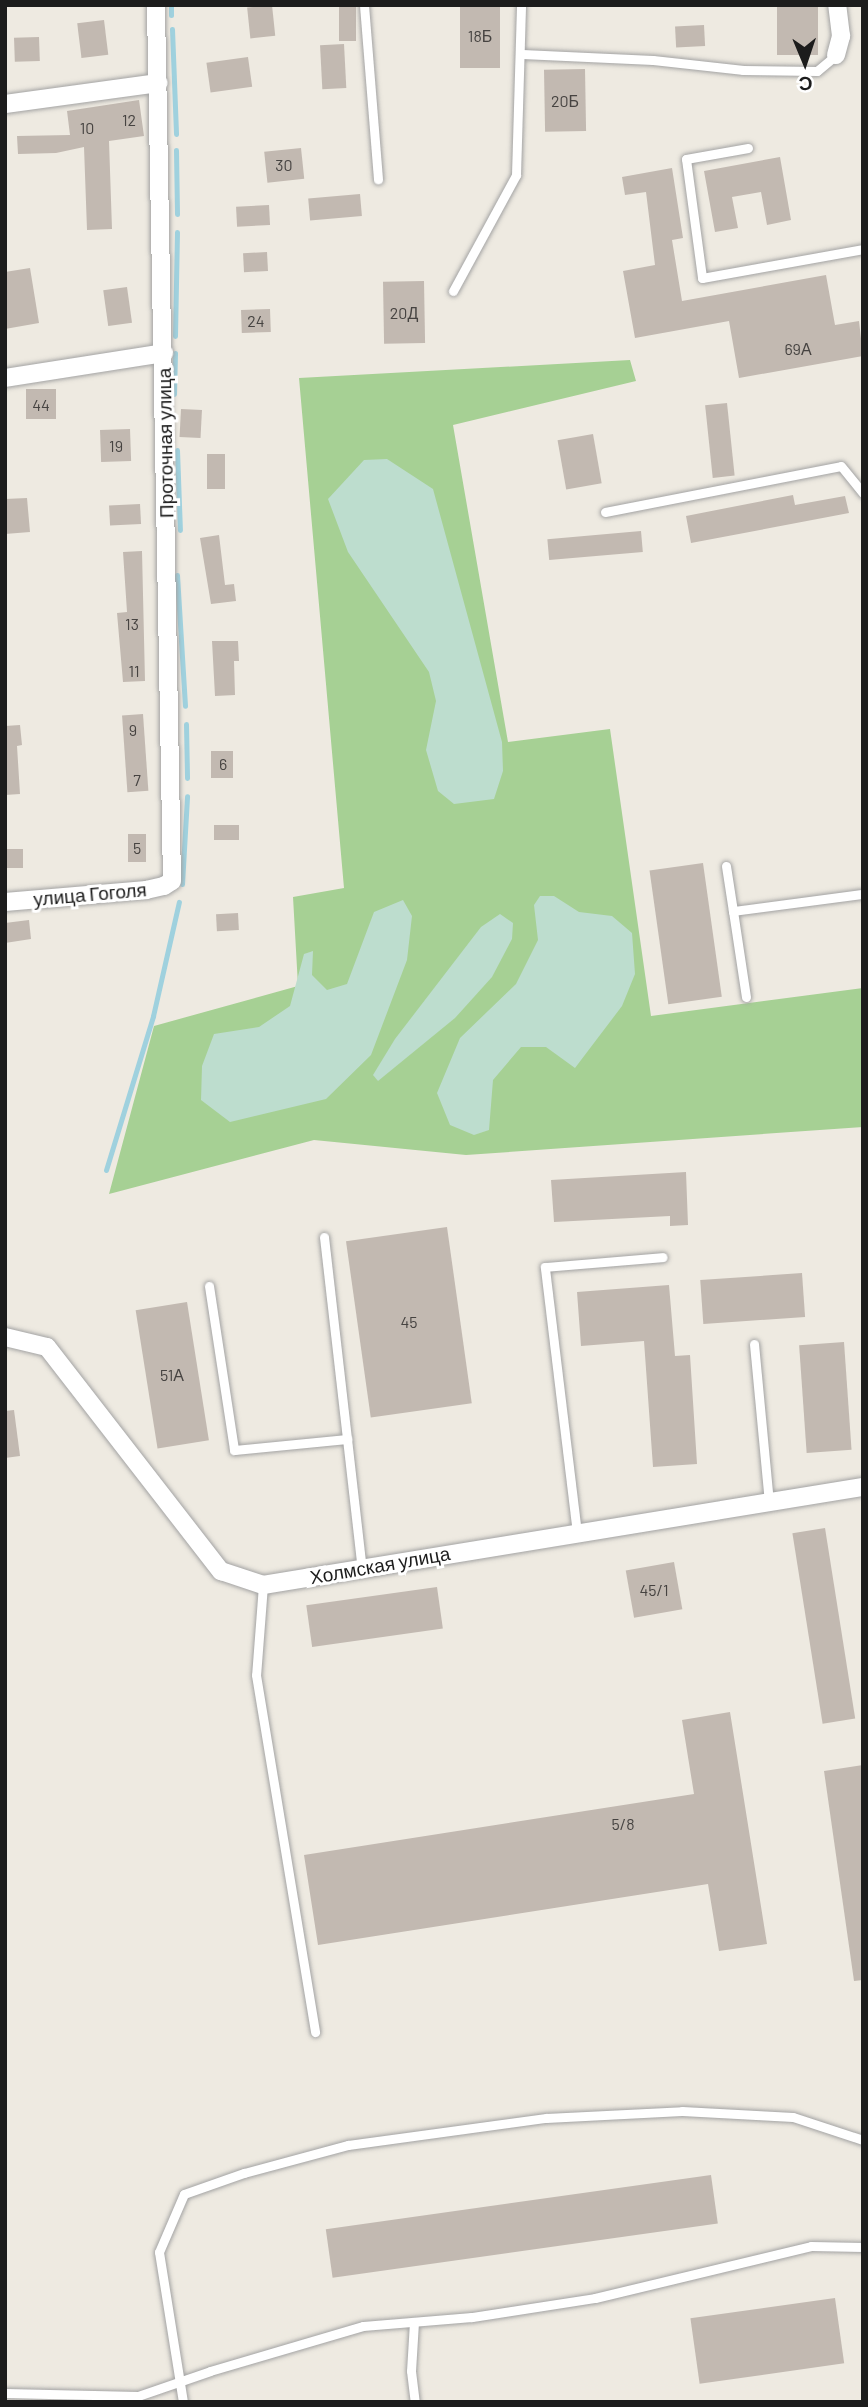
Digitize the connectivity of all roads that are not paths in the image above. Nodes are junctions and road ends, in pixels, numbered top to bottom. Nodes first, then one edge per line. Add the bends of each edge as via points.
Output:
1 (156, 5) edge
2 (364, 5) edge
3 (522, 5) edge
4 (837, 5) edge
5 (522, 54) junction
6 (836, 55) joint
7 (159, 83) junction
8 (5, 104) edge
9 (748, 148) dead end
10 (378, 179) dead end
11 (863, 249) edge
12 (453, 291) dead end
13 (164, 353) junction
14 (5, 378) edge
15 (863, 494) edge
16 (605, 512) dead end
17 (726, 866) dead end
18 (172, 881) joint
19 (863, 894) edge
20 (5, 902) edge
21 (733, 911) junction
22 (746, 997) dead end
23 (324, 1237) dead end
24 (663, 1257) dead end
25 (209, 1286) dead end
26 (5, 1337) edge
27 (754, 1343) dead end
28 (347, 1439) junction
29 (863, 1487) edge
30 (769, 1502) junction
31 (577, 1533) junction
32 (362, 1569) junction
33 (263, 1585) junction
34 (315, 2032) dead end
35 (863, 2140) edge
36 (863, 2247) edge
37 (414, 2322) junction
38 (180, 2381) junction
39 (5, 2393) edge
40 (183, 2402) edge
41 (415, 2402) edge

1 - 7 street, Проточная улица
2 - 10 lane
3 - 5 lane
4 - 6 street via 841,36
5 - 6 lane via 817,71
5 - 12 lane via 516,175
7 - 8 street
7 - 13 street, Проточная улица
9 - 11 lane via 685,159 702,278
13 - 14 street
13 - 18 street, Проточная улица
15 - 16 lane via 841,466
17 - 21 lane
18 - 20 street, улица Гоголя via 146,890
19 - 21 lane
21 - 22 lane
23 - 28 lane
24 - 31 lane via 545,1267
25 - 28 lane via 234,1450
26 - 33 street, Холмская улица via 47,1347 221,1571
27 - 30 lane
28 - 32 lane
29 - 30 street, Холмская улица
30 - 31 street, Холмская улица
31 - 32 street, Холмская улица
32 - 33 street, Холмская улица
33 - 34 lane via 256,1675
35 - 38 lane via 793,2117 682,2111 546,2118 348,2145 184,2194 159,2252
36 - 37 lane via 811,2246 595,2298
37 - 38 lane via 363,2326
37 - 41 lane via 411,2371
38 - 39 lane via 138,2396
38 - 40 lane

